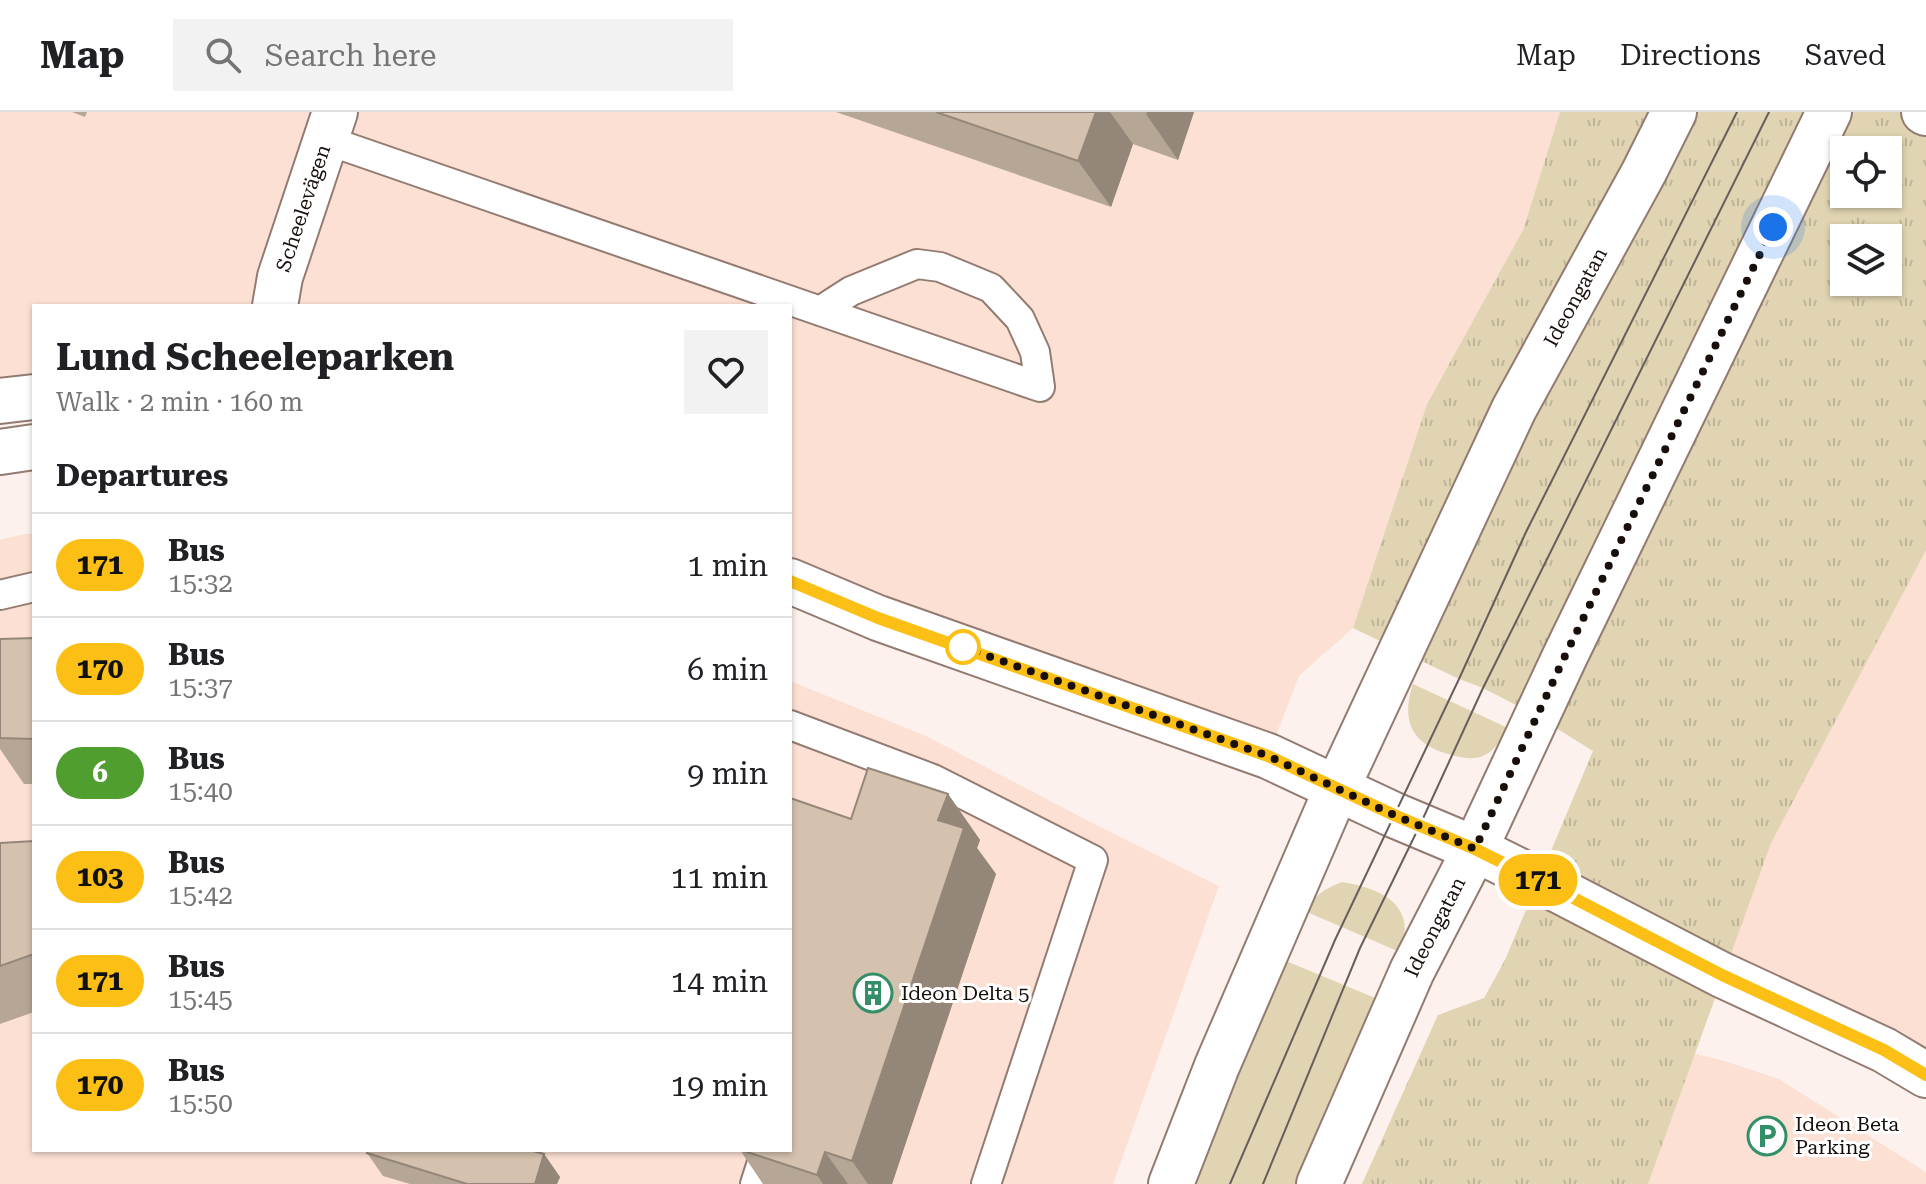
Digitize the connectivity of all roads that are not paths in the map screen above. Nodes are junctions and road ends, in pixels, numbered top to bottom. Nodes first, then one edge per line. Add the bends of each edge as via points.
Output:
1 (1674, 112) edge
2 (1829, 112) edge
3 (330, 126) edge
4 (275, 304) edge
5 (820, 311) junction
6 (32, 397) edge
7 (0, 401) edge
8 (32, 447) edge
9 (0, 452) edge
10 (792, 582) edge
11 (32, 587) edge
12 (0, 595) edge
13 (792, 726) edge
14 (1337, 788) junction
15 (1475, 849) junction
16 (1926, 1075) edge
17 (765, 1152) edge
18 (755, 1184) edge
19 (986, 1184) edge
20 (1171, 1184) edge
21 (1319, 1184) edge

1 - 14 street, Ideongatan via 1514,409
2 - 15 street, Ideongatan
3 - 4 street, Scheelevägen
3 - 5 lane
5 - 5 lane via 835,316 1040,387 1035,352 1020,319 991,288 940,267 917,264 851,291
6 - 7 street
8 - 9 street
10 - 14 street via 878,618 1239,744
11 - 12 lane
13 - 19 lane via 933,779 1093,860
14 - 15 street
14 - 20 street, Ideongatan
15 - 16 street
15 - 21 street, Ideongatan via 1412,971
17 - 18 lane

